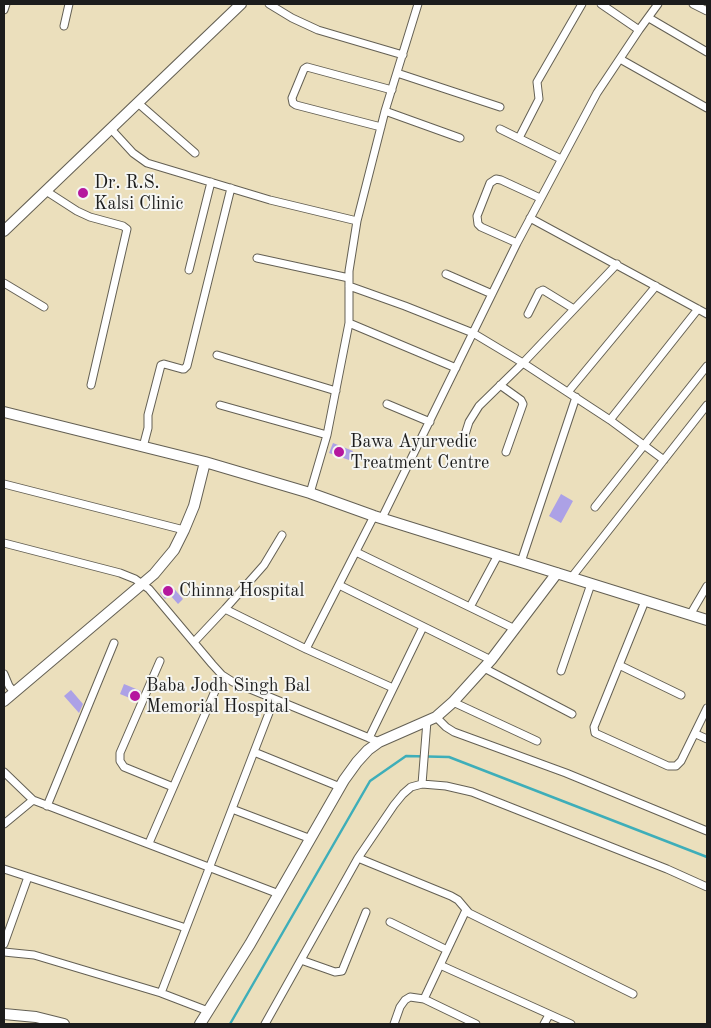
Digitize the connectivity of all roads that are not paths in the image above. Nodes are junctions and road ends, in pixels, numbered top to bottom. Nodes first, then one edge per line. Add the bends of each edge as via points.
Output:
1 (6, 4) edge
2 (69, 4) edge
3 (241, 4) edge
4 (269, 4) edge
5 (418, 4) edge
6 (582, 4) edge
7 (600, 4) edge
8 (658, 4) edge
9 (693, 4) edge
10 (4, 10) edge
11 (707, 11) edge
12 (648, 18) junction
13 (64, 26) dead end
14 (639, 30) junction
15 (707, 52) edge
16 (403, 56) junction
17 (620, 58) junction
18 (397, 73) junction
19 (392, 90) junction
20 (138, 103) junction
21 (500, 107) dead end
22 (707, 108) edge
23 (385, 111) junction
24 (381, 126) junction
25 (110, 129) junction
26 (500, 129) dead end
27 (460, 138) dead end
28 (519, 138) junction
29 (195, 153) dead end
30 (561, 159) junction
31 (211, 182) junction
32 (231, 188) junction
33 (46, 192) junction
34 (540, 198) junction
35 (530, 218) junction
36 (357, 221) junction
37 (4, 231) edge
38 (517, 243) junction
39 (258, 258) dead end
40 (617, 264) junction
41 (189, 270) dead end
42 (446, 274) dead end
43 (349, 278) junction
44 (4, 283) edge
45 (349, 286) junction
46 (656, 286) junction
47 (492, 294) junction
48 (44, 307) dead end
49 (574, 309) junction
50 (698, 309) junction
51 (528, 314) dead end
52 (707, 314) edge
53 (349, 323) junction
54 (473, 334) junction
55 (216, 355) dead end
56 (523, 363) junction
57 (707, 366) edge
58 (456, 368) junction
59 (91, 385) dead end
60 (500, 385) junction
61 (336, 391) junction
62 (568, 392) junction
63 (576, 397) junction
64 (387, 404) dead end
65 (220, 405) dead end
66 (707, 406) edge
67 (4, 412) edge
68 (610, 420) junction
69 (430, 422) junction
70 (327, 435) junction
71 (462, 444) dead end
72 (645, 446) junction
73 (143, 447) junction
74 (506, 452) dead end
75 (664, 460) junction
76 (205, 462) junction
77 (4, 484) edge
78 (310, 493) junction
79 (595, 507) dead end
80 (378, 517) junction
81 (184, 530) junction
82 (282, 535) dead end
83 (4, 543) edge
84 (356, 552) junction
85 (498, 554) junction
86 (521, 562) junction
87 (557, 573) junction
88 (571, 578) junction
89 (143, 583) junction
90 (591, 584) junction
91 (339, 585) junction
92 (707, 586) edge
93 (645, 601) junction
94 (470, 607) junction
95 (225, 609) junction
96 (690, 615) junction
97 (707, 620) edge
98 (423, 627) junction
99 (515, 630) junction
100 (194, 642) junction
101 (114, 643) dead end
102 (306, 650) junction
103 (160, 661) dead end
104 (487, 664) junction
105 (619, 666) junction
106 (561, 671) dead end
107 (4, 674) edge
108 (222, 675) junction
109 (9, 688) edge
110 (393, 688) junction
111 (681, 694) dead end
112 (274, 700) junction
113 (4, 701) edge
114 (453, 702) junction
115 (707, 708) edge
116 (572, 714) dead end
117 (432, 719) junction
118 (696, 734) junction
119 (369, 738) junction
120 (707, 739) edge
121 (537, 741) dead end
122 (379, 742) junction
123 (254, 752) junction
124 (4, 772) edge
125 (422, 784) junction
126 (173, 787) junction
127 (340, 787) junction
128 (33, 800) junction
129 (47, 806) junction
130 (232, 809) junction
131 (4, 824) edge
132 (707, 831) edge
133 (312, 839) junction
134 (149, 843) junction
135 (358, 858) junction
136 (210, 866) junction
137 (4, 869) edge
138 (28, 877) junction
139 (707, 887) edge
140 (278, 894) junction
141 (466, 910) junction
142 (366, 912) dead end
143 (390, 922) dead end
144 (186, 928) junction
145 (4, 944) edge
146 (447, 950) junction
147 (4, 952) edge
148 (301, 960) junction
149 (440, 965) junction
150 (161, 993) junction
151 (633, 994) dead end
152 (424, 999) junction
153 (208, 1011) junction
154 (4, 1014) edge
155 (549, 1015) junction
156 (64, 1024) edge
157 (200, 1024) edge
158 (265, 1024) edge
159 (394, 1024) edge
160 (476, 1024) edge
161 (544, 1024) edge
162 (571, 1024) edge

1 - 10 street
2 - 13 street
3 - 20 main road
4 - 16 street via 318,30
5 - 16 street
6 - 28 street via 537,82 539,99
7 - 14 street
8 - 12 street
9 - 11 street
12 - 14 street
12 - 15 street
14 - 17 street
16 - 18 street
17 - 22 street
17 - 30 street via 596,93
18 - 19 street
18 - 21 street
19 - 23 street
19 - 24 street via 307,67 292,98 296,105
20 - 25 main road
20 - 29 street
23 - 24 street
23 - 27 street
24 - 36 street
25 - 31 street via 147,163
25 - 33 main road
26 - 28 street
28 - 30 street
30 - 34 street
31 - 32 street
31 - 41 street
32 - 36 street
32 - 73 street via 186,366 182,370 161,365
33 - 37 main road
33 - 59 street via 77,211 127,230
34 - 35 street
34 - 38 street via 501,180 490,183 478,224
35 - 38 street
35 - 40 street
36 - 43 street
38 - 47 street
39 - 43 street
40 - 46 street
40 - 49 street
42 - 47 street
43 - 45 street
44 - 48 street
45 - 53 street
45 - 54 street
46 - 50 street
46 - 62 street
47 - 54 street
49 - 51 street via 542,290
49 - 56 street
50 - 52 street
50 - 68 street
53 - 58 street
53 - 61 street
54 - 56 street
54 - 58 street
55 - 61 street
56 - 60 street
56 - 62 street
57 - 72 street
58 - 69 street
60 - 71 street via 473,413
60 - 74 street via 523,404
61 - 70 street
62 - 63 street
63 - 68 street
63 - 86 street
64 - 69 street
65 - 70 street
66 - 75 street
67 - 73 main road
68 - 72 street
69 - 80 street
70 - 78 street
72 - 75 street
72 - 79 street
73 - 76 main road
75 - 88 street
76 - 78 main road
76 - 81 main road
77 - 81 street
78 - 80 main road
80 - 84 street
80 - 85 main road
81 - 89 main road via 174,550
82 - 95 street via 267,561
83 - 89 street via 120,573
84 - 91 street
84 - 94 street
85 - 86 main road
85 - 94 street
86 - 87 main road
87 - 88 main road
87 - 99 main road
88 - 90 main road
89 - 100 street
89 - 109 main road
90 - 93 main road
90 - 106 street
91 - 98 street
91 - 102 street
92 - 96 street
93 - 96 main road
93 - 105 street
94 - 99 street
95 - 100 street
95 - 102 street
96 - 97 main road
98 - 104 street
98 - 110 street
99 - 104 main road
100 - 108 street
101 - 129 street
102 - 110 street
103 - 126 street via 120,753 120,761 124,767
104 - 114 main road
104 - 116 street
105 - 111 street
105 - 118 street via 594,727 595,733 672,766 679,764
107 - 109 street
108 - 112 street
108 - 126 street
109 - 113 main road
110 - 119 street
112 - 119 street
112 - 123 street
114 - 117 main road
114 - 121 street
115 - 118 street
117 - 122 main road
117 - 125 street via 426,734
117 - 132 street via 454,732 566,773
118 - 120 street
119 - 122 street
122 - 127 main road via 357,762
123 - 127 street
123 - 130 street
124 - 128 street
125 - 135 street via 411,787 398,800
125 - 139 street via 472,792
126 - 134 street
127 - 133 main road
128 - 129 street
128 - 131 street
129 - 134 street
130 - 133 street
130 - 136 street
133 - 140 main road
134 - 136 street
135 - 141 street via 451,896
135 - 148 street
136 - 140 street
136 - 144 street
137 - 138 street
138 - 144 street
138 - 145 street
140 - 153 main road
141 - 146 street
141 - 151 street
142 - 148 street via 342,971 335,972
143 - 146 street
144 - 150 street
146 - 149 street
147 - 150 street via 34,954
148 - 158 street
149 - 152 street
149 - 155 street
150 - 153 street
152 - 159 street via 410,997 405,1000
152 - 160 street
153 - 157 main road
154 - 156 main road
155 - 161 street
155 - 162 street

